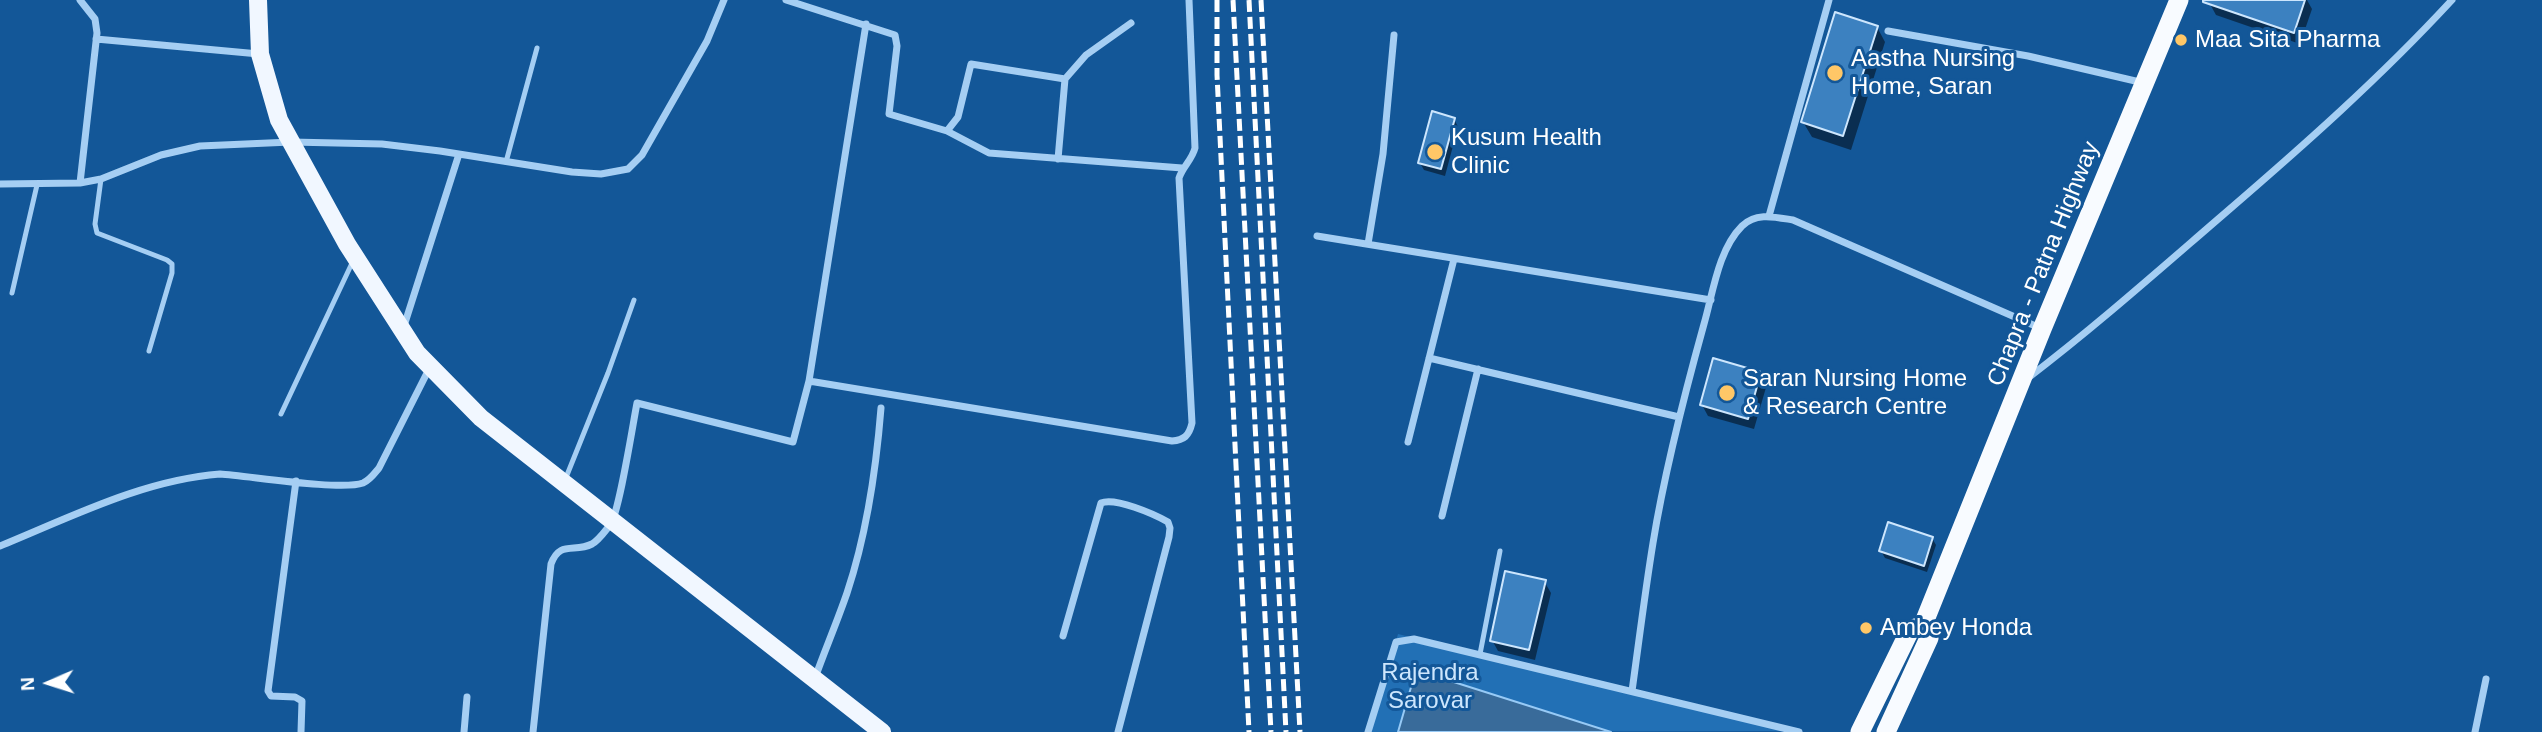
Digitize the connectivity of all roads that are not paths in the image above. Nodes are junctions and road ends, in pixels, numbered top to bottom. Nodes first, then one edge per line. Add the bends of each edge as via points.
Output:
1 (80, 0) edge
2 (258, 0) edge
3 (724, 0) edge
4 (786, 0) edge
5 (1189, 0) edge
6 (1829, 0) edge
7 (2179, 0) edge
8 (2452, 0) edge
9 (1131, 23) dead end
10 (866, 24) junction
11 (1888, 31) dead end
12 (1394, 35) dead end
13 (96, 38) junction
14 (537, 48) dead end
15 (260, 54) junction
16 (1065, 79) junction
17 (2144, 83) junction
18 (947, 131) junction
19 (291, 142) junction
20 (459, 154) junction
21 (1058, 159) junction
22 (506, 162) junction
23 (1182, 168) junction
24 (101, 179) junction
25 (80, 183) junction
26 (0, 184) edge
27 (37, 185) junction
28 (1769, 216) junction
29 (1317, 236) dead end
30 (1368, 244) junction
31 (356, 256) junction
32 (1454, 258) junction
33 (12, 293) dead end
34 (634, 300) dead end
35 (1711, 300) junction
36 (2042, 329) junction
37 (403, 330) junction
38 (149, 351) dead end
39 (1429, 358) junction
40 (430, 366) junction
41 (1478, 369) junction
42 (809, 381) junction
43 (2022, 383) junction
44 (881, 408) dead end
45 (282, 414) dead end
46 (1679, 417) junction
47 (1408, 442) dead end
48 (296, 481) junction
49 (564, 483) junction
50 (1442, 516) dead end
51 (613, 521) junction
52 (0, 546) edge
53 (1500, 551) dead end
54 (1923, 625) junction
55 (1063, 636) dead end
56 (1480, 654) junction
57 (814, 679) junction
58 (2486, 679) dead end
59 (1632, 691) junction
60 (467, 697) dead end
61 (1780, 729) edge
62 (301, 732) edge
63 (464, 732) edge
64 (533, 732) edge
65 (882, 732) edge
66 (1118, 732) edge
67 (1368, 732) edge
68 (1799, 732) edge
69 (1860, 732) edge
70 (1886, 732) edge
71 (2475, 732) edge

1 - 13 street via 95,19
2 - 15 main road
3 - 22 street via 707,41 642,155 628,169 572,173
4 - 10 street
5 - 23 street via 1195,148
6 - 28 street
7 - 17 highway, Chapra - Patna Highway
8 - 43 street via 2292,156
9 - 16 street via 1086,55
10 - 18 street via 896,38 889,114
10 - 42 street
11 - 17 street
12 - 30 street via 1383,154
13 - 15 street
13 - 25 street
14 - 22 lane
15 - 19 main road via 279,120
16 - 18 street via 971,64 958,117
16 - 21 street
17 - 36 highway, Chapra - Patna Highway
18 - 21 street via 989,153
19 - 20 street via 362,142
19 - 24 street via 200,146 161,155
19 - 31 main road
20 - 22 street
20 - 37 street
21 - 23 street
23 - 42 street via 1192,423 1183,440
24 - 25 street
24 - 38 lane via 97,233 172,264
25 - 27 street
26 - 27 street
27 - 33 lane
28 - 35 street via 1744,224 1730,240
28 - 36 street via 1793,220
29 - 30 street
30 - 32 street
31 - 37 main road
31 - 45 lane
32 - 35 street
32 - 39 street
34 - 49 lane
35 - 46 street
36 - 43 highway, Chapra - Patna Highway
37 - 40 main road
39 - 41 street
39 - 47 street
40 - 48 street via 371,478 353,485
40 - 49 main road via 481,418
41 - 46 street
41 - 50 street
42 - 51 street via 793,442 637,403
43 - 54 highway, Chapra - Patna Highway
44 - 57 street via 873,489 862,536 847,592
46 - 59 street via 1653,541
48 - 52 street via 220,474 185,479 118,498
48 - 62 street via 268,691 271,696 302,701
49 - 51 main road
51 - 57 main road
51 - 64 street via 590,545 561,550 554,557
53 - 56 lane
54 - 69 highway, Chapra - Patna Highway via 1910,630
54 - 70 highway, Chapra - Patna Highway via 1928,638
55 - 66 street via 1101,503 1117,502 1168,522 1169,537
56 - 59 street
56 - 67 street via 1414,639 1396,642
57 - 65 main road
58 - 71 street
59 - 61 street
60 - 63 street
61 - 68 street

